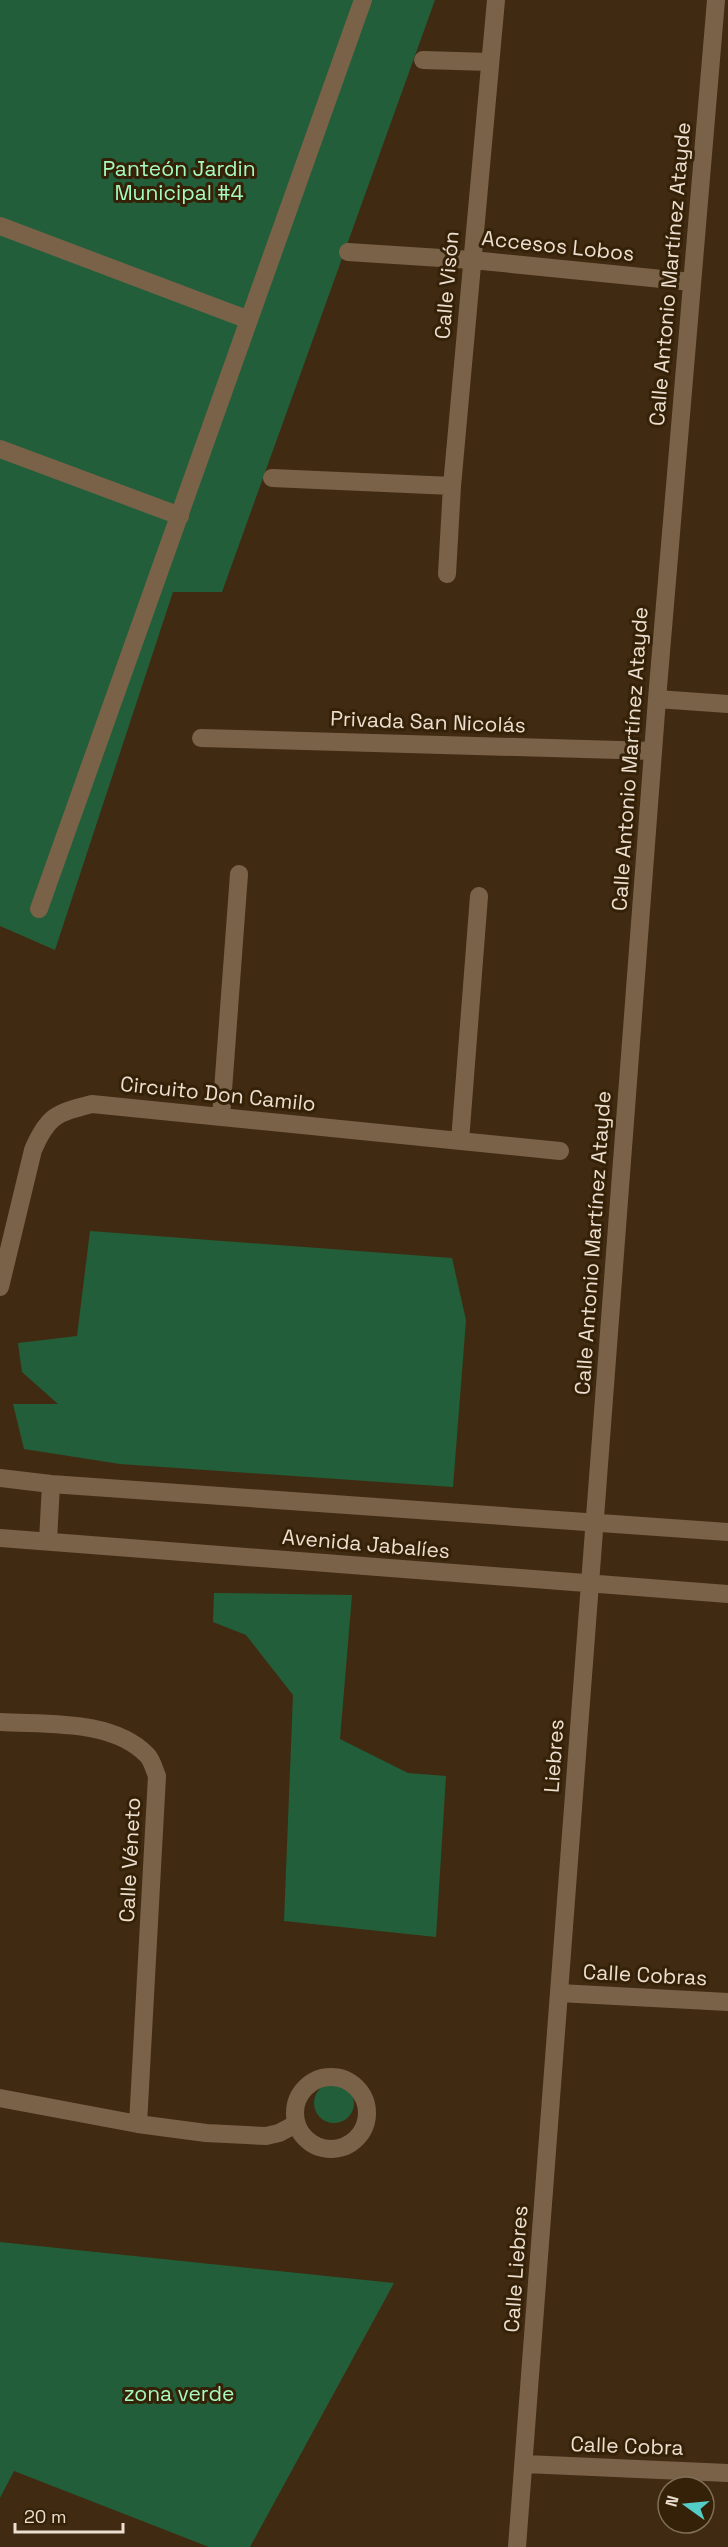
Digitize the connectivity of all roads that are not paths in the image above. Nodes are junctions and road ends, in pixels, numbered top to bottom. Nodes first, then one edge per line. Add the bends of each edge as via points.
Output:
1 (363, 0) edge
2 (496, 0) edge
3 (716, 0) edge
4 (423, 60) dead end
5 (490, 62) junction
6 (0, 226) edge
7 (348, 252) dead end
8 (472, 260) junction
9 (692, 282) junction
10 (249, 320) junction
11 (0, 449) edge
12 (272, 478) dead end
13 (452, 486) junction
14 (180, 516) junction
15 (447, 574) dead end
16 (657, 699) junction
17 (728, 704) edge
18 (201, 738) dead end
19 (653, 751) junction
20 (239, 874) dead end
21 (479, 896) dead end
22 (39, 909) dead end
23 (221, 1117) junction
24 (460, 1141) junction
25 (561, 1151) dead end
26 (0, 1287) edge
27 (0, 1478) edge
28 (51, 1484) junction
29 (594, 1521) junction
30 (728, 1532) edge
31 (0, 1538) edge
32 (48, 1541) junction
33 (590, 1584) junction
34 (728, 1594) edge
35 (0, 1722) edge
36 (559, 1993) junction
37 (728, 2002) edge
38 (0, 2098) edge
39 (138, 2124) junction
40 (296, 2124) junction
41 (525, 2464) junction
42 (728, 2473) edge
43 (517, 2547) edge

1 - 10 street
2 - 5 street, Calle Visón
3 - 9 street, Calle Antonio Martínez Atayde
4 - 5 street
5 - 8 street, Calle Visón
6 - 10 street
7 - 8 street, Accesos Lobos
8 - 9 street, Accesos Lobos
8 - 13 street, Calle Visón
9 - 16 street, Calle Antonio Martínez Atayde
10 - 14 street
11 - 14 street
12 - 13 street
13 - 15 street, Calle Visón
14 - 22 street
16 - 17 street
16 - 19 street, Calle Antonio Martínez Atayde
18 - 19 street, Privada San Nicolás
19 - 29 street, Calle Antonio Martínez Atayde
20 - 23 street
21 - 24 street
23 - 24 street, Circuito Don Camilo
23 - 26 street, Circuito Don Camilo via 92,1104 60,1112 42,1130 33,1150
24 - 25 street, Circuito Don Camilo
27 - 28 street, Avenida Jabalíes
28 - 29 street, Avenida Jabalíes
28 - 32 street
29 - 30 street, Avenida Jabalíes
29 - 33 street, Liebres
31 - 32 street, Avenida Jabalíes
32 - 33 street, Avenida Jabalíes
33 - 34 street, Avenida Jabalíes
33 - 36 street, Liebres
35 - 39 street, Calle Véneto via 88,1728 126,1739 149,1756 157,1776
36 - 37 street, Calle Cobras
36 - 41 street, Calle Liebres
38 - 39 street
39 - 40 street via 266,2136
40 - 40 street via 308,2141 319,2147 344,2147 363,2131 367,2119 364,2096 348,2080 326,2077 315,2081 299,2097
41 - 42 street, Calle Cobra
41 - 43 street, Calle Liebres

